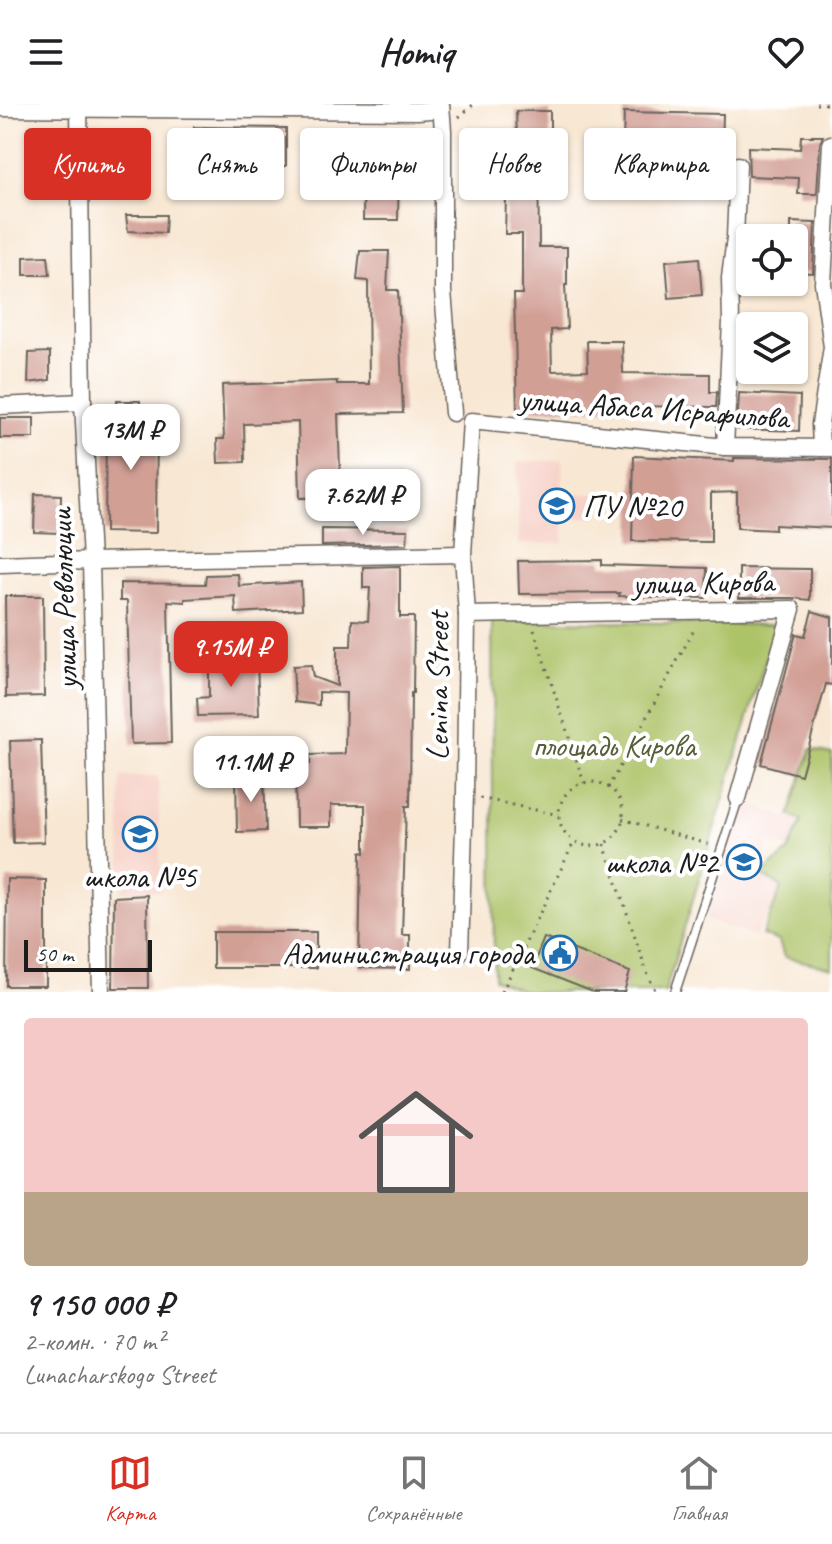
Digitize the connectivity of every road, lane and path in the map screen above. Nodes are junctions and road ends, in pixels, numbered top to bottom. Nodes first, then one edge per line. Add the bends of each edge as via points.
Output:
1 (816, 104) edge
2 (832, 104) edge
3 (441, 106) edge
4 (0, 108) edge
5 (79, 108) junction
6 (831, 144) edge
7 (738, 165) dead end
8 (83, 402) junction
9 (0, 406) edge
10 (453, 413) dead end
11 (471, 421) joint
12 (725, 447) junction
13 (826, 448) edge
14 (463, 554) junction
15 (91, 561) junction
16 (0, 564) edge
17 (704, 610) junction
18 (526, 614) junction
19 (467, 615) junction
20 (584, 783) junction
21 (608, 788) junction
22 (465, 794) junction
23 (738, 798) joint
24 (559, 815) junction
25 (622, 819) junction
26 (574, 842) junction
27 (604, 844) junction
28 (722, 848) junction
29 (460, 952) dead end
30 (101, 992) edge
31 (502, 992) edge
32 (656, 992) edge
33 (675, 992) edge

1 - 2 path
3 - 5 street via 418,111
3 - 10 street via 443,291
4 - 5 street
5 - 8 street, улица Революции
6 - 13 street via 823,283 832,347 820,424
7 - 12 street
8 - 9 street
8 - 15 street, улица Революции
11 - 12 street, улица Абаса Исрафилова
11 - 14 street, Lenina Street
12 - 13 street, улица Абаса Исрафилова
14 - 15 street
14 - 19 street, Lenina Street
15 - 16 street
15 - 30 street, улица Революции
17 - 18 street, улица Кирова
17 - 21 path
17 - 23 street, улица Кирова via 792,609
18 - 19 street, улица Кирова
18 - 20 path
19 - 22 street, Lenina Street
20 - 21 path
20 - 24 path via 567,792
21 - 25 path via 622,805
22 - 24 path
22 - 29 street, Lenina Street
23 - 28 lane
24 - 26 path via 566,836
25 - 27 path via 617,833
25 - 28 path
26 - 27 path
26 - 31 path
27 - 32 path
28 - 33 lane

